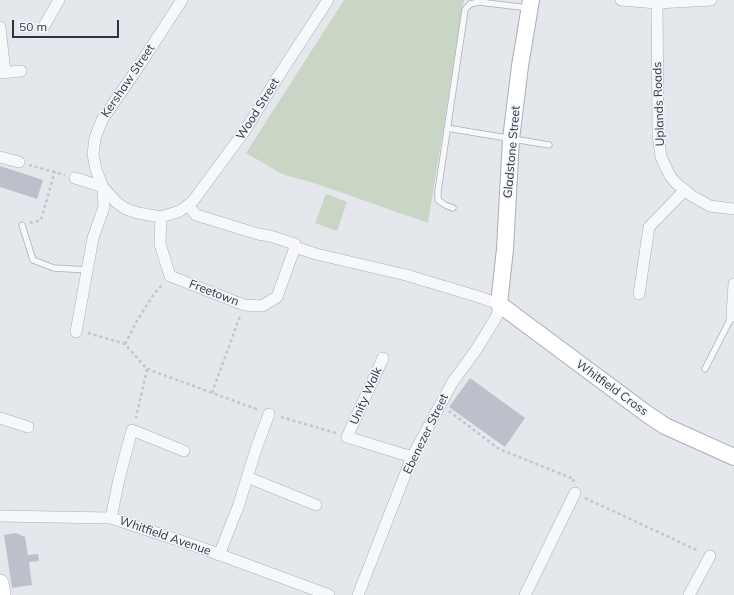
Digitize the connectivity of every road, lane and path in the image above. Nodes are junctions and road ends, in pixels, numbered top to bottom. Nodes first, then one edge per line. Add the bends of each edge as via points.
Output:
1 (59, 0) edge
2 (182, 0) edge
3 (328, 0) edge
4 (621, 0) edge
5 (711, 0) edge
6 (657, 3) junction
7 (530, 4) edge
8 (44, 26) dead end
9 (0, 28) edge
10 (21, 71) dead end
11 (3, 73) edge
12 (447, 128) junction
13 (511, 139) junction
14 (549, 145) dead end
15 (0, 157) edge
16 (19, 162) joint
17 (55, 171) junction
18 (75, 178) joint
19 (103, 187) junction
20 (685, 190) junction
21 (184, 208) junction
22 (453, 208) dead end
23 (734, 210) edge
24 (161, 217) junction
25 (22, 225) joint
26 (295, 247) junction
27 (88, 270) junction
28 (170, 276) junction
29 (734, 284) edge
30 (639, 294) dead end
31 (244, 304) junction
32 (499, 304) junction
33 (732, 316) joint
34 (76, 332) joint
35 (125, 344) junction
36 (383, 358) dead end
37 (147, 369) junction
38 (706, 369) dead end
39 (212, 393) junction
40 (269, 414) junction
41 (0, 418) edge
42 (28, 427) dead end
43 (132, 430) junction
44 (347, 437) junction
45 (184, 452) dead end
46 (412, 457) junction
47 (734, 457) edge
48 (247, 478) junction
49 (575, 494) dead end
50 (316, 505) dead end
51 (0, 516) edge
52 (111, 518) junction
53 (219, 555) junction
54 (710, 556) dead end
55 (0, 583) edge
56 (2, 595) edge
57 (329, 595) edge
58 (358, 595) edge
59 (525, 595) edge
60 (689, 595) edge

1 - 8 street
2 - 19 street, Kershaw Street via 102,120 95,138 93,154
3 - 21 street, Wood Street via 246,130 193,201
4 - 6 street
5 - 6 street
6 - 20 street, Uplands Roads via 659,146 670,176
7 - 12 lane via 479,2 470,4 465,10
7 - 13 street, Gladstone Street
9 - 11 street
10 - 11 street
12 - 13 lane
12 - 22 lane via 438,200
13 - 14 lane
13 - 32 street, Gladstone Street
15 - 16 street
16 - 17 path
17 - 18 path
17 - 25 path via 41,220
18 - 19 street
19 - 24 street via 126,209
19 - 27 street, Kershaw Street via 104,208 93,238
20 - 23 street, Uplands Roads via 710,206
20 - 30 street via 649,226
21 - 24 street
21 - 26 street via 196,215 293,243
24 - 28 street via 160,244
25 - 27 lane via 33,260 54,268
26 - 31 street, Freetown via 278,297 262,306
26 - 32 street via 406,275
27 - 34 street, Kershaw Street
28 - 31 street, Freetown
28 - 35 path via 154,294
29 - 33 street
31 - 39 path
32 - 46 street, Ebenezer Street via 497,316 452,383
32 - 47 street, Whitfield Cross via 646,414 665,426
33 - 38 lane
34 - 35 path
35 - 37 path
36 - 44 street, Unity Walk
37 - 39 path
37 - 43 path
39 - 40 path
40 - 44 path
40 - 48 street, Whitfield Avenue
41 - 42 street
43 - 45 street
43 - 52 street, Whitfield Avenue via 118,479
44 - 46 street, Unity Walk
46 - 58 street, Ebenezer Street
48 - 50 street
48 - 53 street, Whitfield Avenue
49 - 59 street
51 - 52 street, Whitfield Avenue
52 - 53 street, Whitfield Avenue
53 - 57 street, Whitfield Avenue
54 - 60 street
55 - 56 main road

